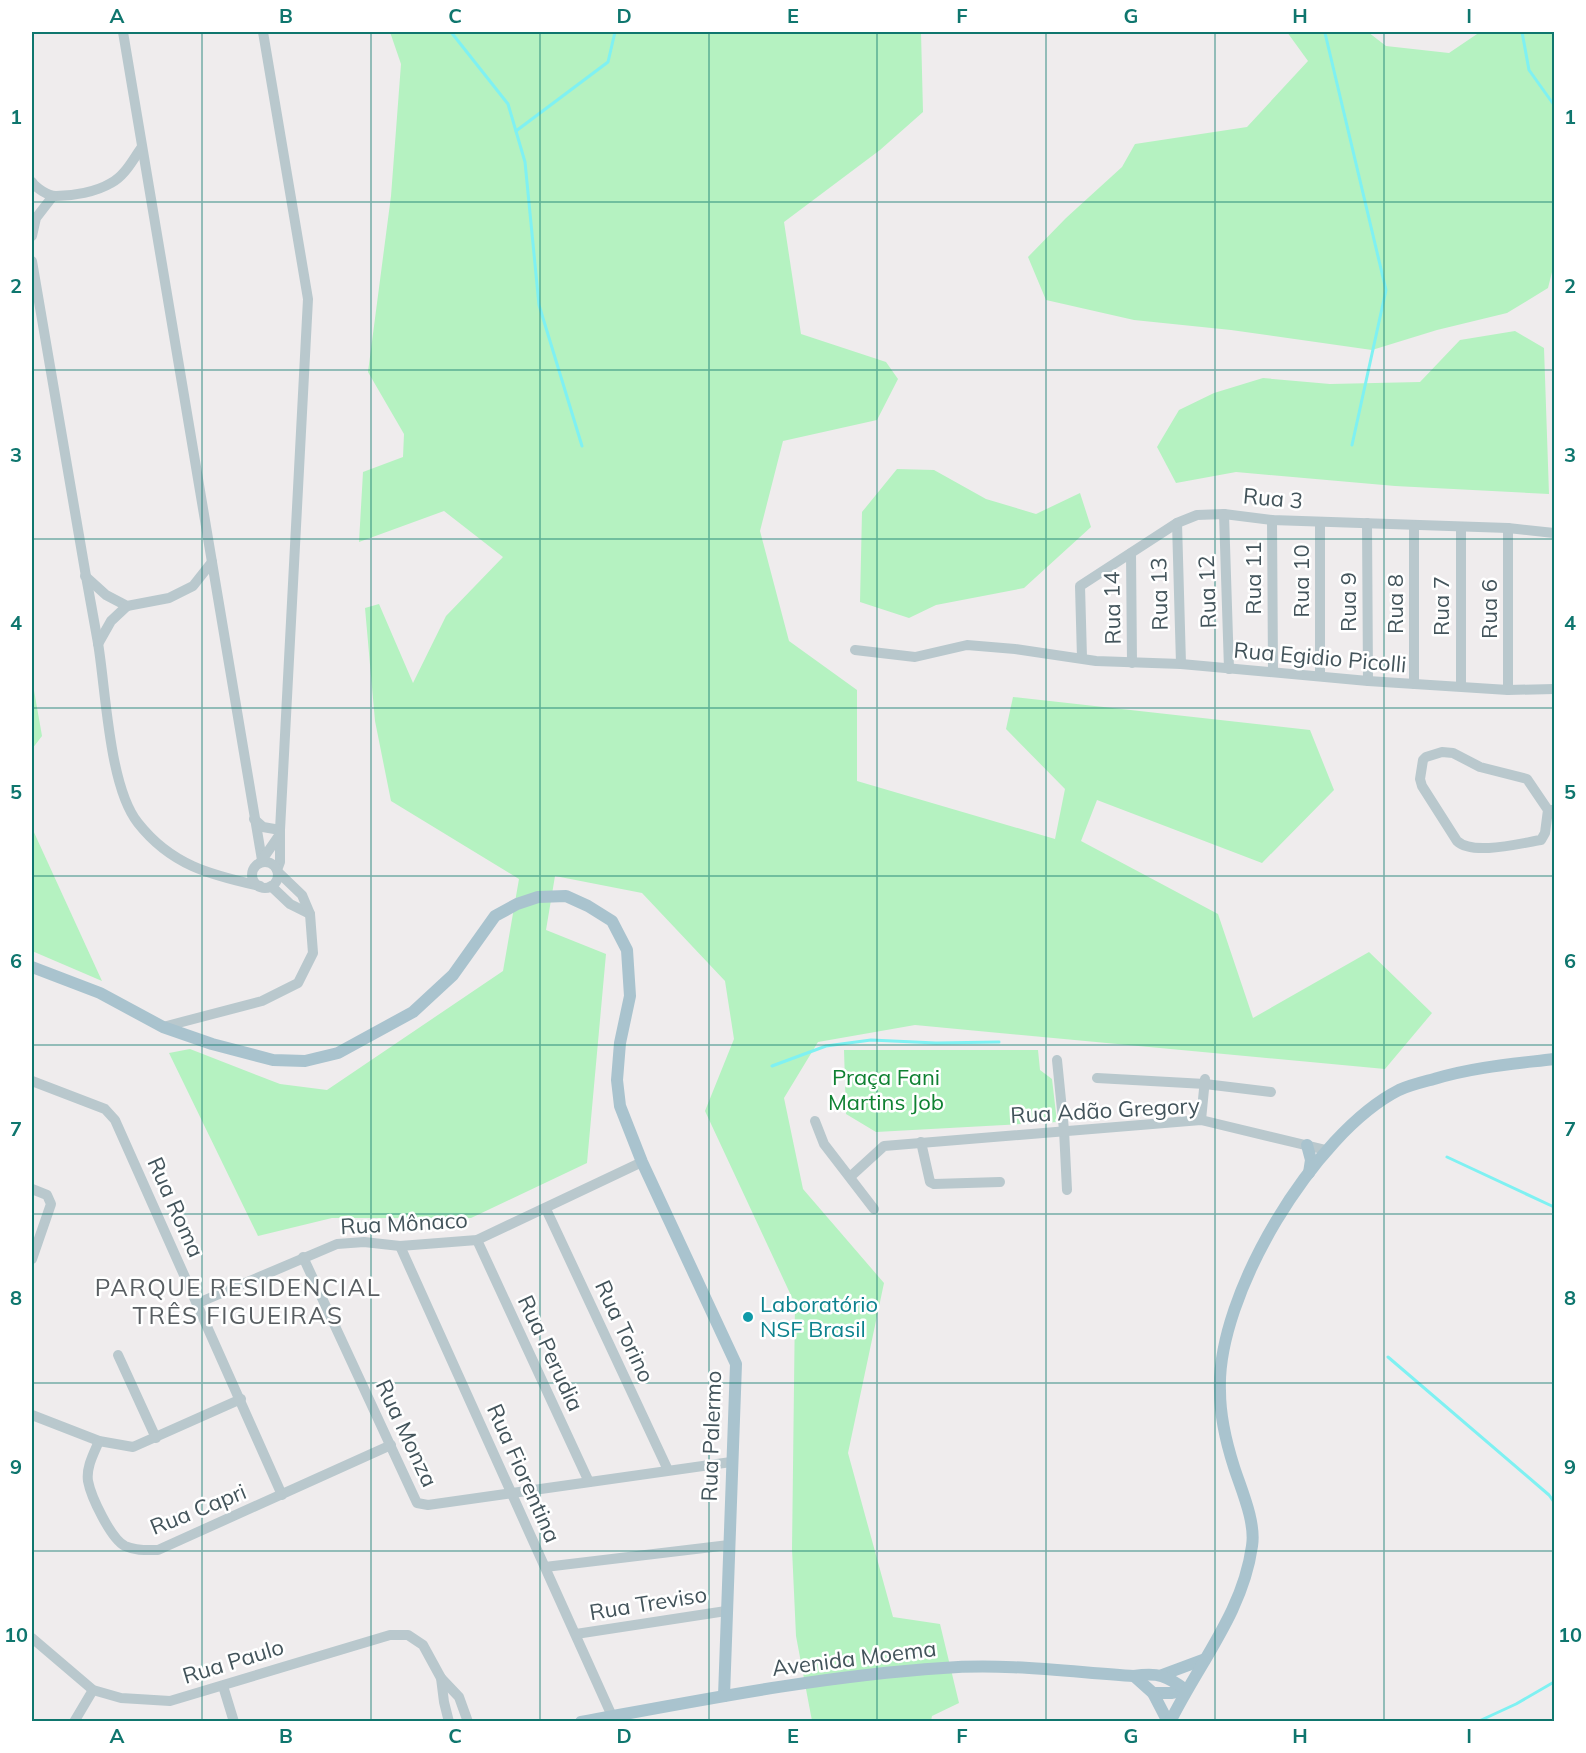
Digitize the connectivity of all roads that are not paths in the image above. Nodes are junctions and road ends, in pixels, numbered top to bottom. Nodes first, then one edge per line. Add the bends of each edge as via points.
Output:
1 (123, 32) edge
2 (263, 32) edge
3 (142, 147) junction
4 (32, 182) edge
5 (53, 196) junction
6 (32, 236) edge
7 (32, 261) edge
8 (1224, 514) junction
9 (1272, 520) junction
10 (1320, 522) junction
11 (1177, 523) junction
12 (1366, 523) junction
13 (1414, 525) junction
14 (1461, 527) junction
15 (1508, 528) junction
16 (1554, 533) edge
17 (1131, 552) junction
18 (212, 562) junction
19 (85, 576) junction
20 (127, 606) junction
21 (98, 644) junction
22 (855, 650) dead end
23 (1082, 658) junction
24 (1132, 663) junction
25 (1181, 664) junction
26 (1229, 669) junction
27 (1273, 672) junction
28 (1320, 676) junction
29 (1368, 681) junction
30 (1414, 684) junction
31 (1461, 686) junction
32 (1554, 689) edge
33 (1508, 690) junction
34 (1551, 810) edge
35 (254, 818) junction
36 (280, 832) junction
37 (261, 861) junction
38 (278, 871) junction
39 (253, 874) junction
40 (225, 879) junction
41 (266, 886) junction
42 (310, 914) junction
43 (32, 967) edge
44 (164, 1027) junction
45 (1554, 1059) edge
46 (1057, 1060) dead end
47 (1097, 1078) dead end
48 (1205, 1080) junction
49 (32, 1081) edge
50 (1271, 1092) dead end
51 (1201, 1120) junction
52 (815, 1121) dead end
53 (1064, 1130) junction
54 (921, 1143) junction
55 (1307, 1145) junction
56 (1326, 1150) junction
57 (642, 1162) junction
58 (1309, 1173) junction
59 (850, 1177) junction
60 (1000, 1182) dead end
61 (32, 1189) edge
62 (1067, 1190) dead end
63 (546, 1209) junction
64 (874, 1209) dead end
65 (477, 1240) junction
66 (400, 1246) junction
67 (303, 1257) junction
68 (32, 1258) edge
69 (198, 1303) junction
70 (118, 1355) dead end
71 (241, 1399) junction
72 (32, 1415) edge
73 (156, 1438) junction
74 (99, 1441) junction
75 (391, 1445) junction
76 (731, 1462) junction
77 (668, 1470) junction
78 (589, 1482) junction
79 (511, 1493) junction
80 (282, 1495) junction
81 (729, 1545) junction
82 (545, 1567) junction
83 (726, 1611) junction
84 (576, 1634) junction
85 (32, 1638) edge
86 (1205, 1659) junction
87 (1162, 1675) junction
88 (1134, 1676) junction
89 (441, 1678) junction
90 (224, 1686) junction
91 (93, 1690) junction
92 (1186, 1690) junction
93 (1154, 1693) junction
94 (724, 1696) junction
95 (612, 1716) junction
96 (74, 1722) edge
97 (234, 1722) edge
98 (449, 1722) edge
99 (468, 1722) edge
100 (581, 1722) edge
101 (1169, 1722) edge

1 - 3 street
2 - 36 street via 308,298
3 - 5 street via 112,183 92,191
3 - 18 street
4 - 5 street
5 - 6 street via 36,218
7 - 19 street
8 - 9 street, Rua 3
8 - 11 street, Rua 3 via 1197,515
8 - 26 street, Rua 12
9 - 10 street, Rua 3
9 - 27 street, Rua 11
10 - 12 street, Rua 3
10 - 28 street, Rua 10
11 - 17 street, Rua 3
11 - 25 street, Rua 13
12 - 13 street, Rua 3
12 - 29 street, Rua 9
13 - 14 street, Rua 3
13 - 30 street, Rua 8
14 - 15 street, Rua 3
14 - 31 street, Rua 7
15 - 16 street, Rua 3
15 - 33 street, Rua 6
17 - 23 street, Rua 3 via 1080,586
17 - 24 street, Rua 14
18 - 20 street via 193,586 169,598
18 - 35 street
19 - 20 street via 106,595
19 - 21 street
20 - 21 street via 111,621
21 - 40 street via 122,795 136,822 160,847 187,866
22 - 23 street, Rua Egidio Picolli via 915,657 967,645
23 - 24 street, Rua Egidio Picolli
24 - 25 street, Rua Egidio Picolli
25 - 26 street, Rua Egidio Picolli
26 - 27 street, Rua Egidio Picolli
27 - 28 street, Rua Egidio Picolli
28 - 29 street, Rua Egidio Picolli
29 - 30 street, Rua Egidio Picolli
30 - 31 street, Rua Egidio Picolli
31 - 33 street, Rua Egidio Picolli
32 - 33 street, Rua Egidio Picolli
34 - 34 street via 1522,777 1480,767 1453,753 1442,752 1423,760 1421,783 1457,841 1465,846 1491,848 1541,840
35 - 36 street via 263,827
35 - 37 street
36 - 37 street
36 - 38 street
37 - 38 street
37 - 39 street
38 - 41 street via 277,880
38 - 42 street via 302,895
39 - 40 street
39 - 41 street via 254,881
40 - 41 street
41 - 42 street
42 - 44 street via 313,953 298,983 262,1001
43 - 44 main road, Rua Palermo via 100,993
44 - 57 main road, Rua Palermo via 273,1060 305,1061 338,1053 413,1011 453,975 495,916 538,897 566,896 612,921 627,950 630,996 616,1080 620,1106
45 - 56 main road via 1468,1069 1401,1089 1362,1115
46 - 53 street
47 - 48 street
48 - 50 street
48 - 51 street
49 - 69 street, Rua Roma via 105,1109 115,1120
51 - 53 street, Rua Adão Gregory
51 - 55 street, Rua Adão Gregory
52 - 59 street via 824,1144
53 - 54 street, Rua Adão Gregory
53 - 62 street
54 - 59 street, Rua Adão Gregory via 884,1146
54 - 60 street via 930,1182 934,1184
55 - 56 street, Rua Adão Gregory
55 - 58 main road
56 - 58 main road
57 - 63 street, Rua Mônaco
57 - 76 main road, Rua Palermo via 736,1364
58 - 86 main road via 1248,1275 1230,1318 1221,1354 1224,1429 1248,1509 1253,1542 1247,1575 1233,1613
59 - 64 street
61 - 68 street via 47,1195 51,1204
63 - 65 street, Rua Mônaco
63 - 77 street, Rua Torino
65 - 66 street, Rua Mônaco
65 - 78 street, Rua Perudia
66 - 67 street, Rua Mônaco via 337,1244
66 - 79 street, Rua Fiorentina
67 - 69 street, Rua Mônaco
67 - 75 street, Rua Monza
69 - 71 street, Rua Roma
70 - 73 street
71 - 73 street
71 - 80 street, Rua Roma
72 - 74 street
73 - 74 street via 133,1447
74 - 80 street, Rua Capri via 89,1464 88,1481 102,1517 123,1545 158,1550
75 - 79 street, Rua Monza via 417,1503
75 - 80 street, Rua Capri
76 - 77 street, Rua Monza
76 - 81 main road, Rua Palermo
77 - 78 street, Rua Monza
78 - 79 street, Rua Monza
79 - 82 street, Rua Fiorentina
81 - 82 street
81 - 83 main road, Rua Palermo
82 - 84 street, Rua Fiorentina
83 - 84 street, Rua Treviso
83 - 94 main road, Rua Palermo
84 - 95 street, Rua Fiorentina
85 - 91 street, Rua Paulo
86 - 87 main road, Avenida Moema
86 - 92 main road
87 - 88 main road, Avenida Moema
87 - 92 main road
88 - 93 main road
88 - 94 main road, Avenida Moema via 1012,1667 944,1668
89 - 90 street, Rua Paulo via 423,1645 408,1635 390,1635
89 - 98 street, Rua Paulo
89 - 99 street, Rua Paulo via 459,1697
90 - 91 street, Rua Paulo via 170,1701 120,1698
90 - 97 street
91 - 96 street
92 - 93 main road
92 - 101 main road
93 - 101 main road
94 - 95 main road, Avenida Moema
95 - 100 main road, Avenida Moema

